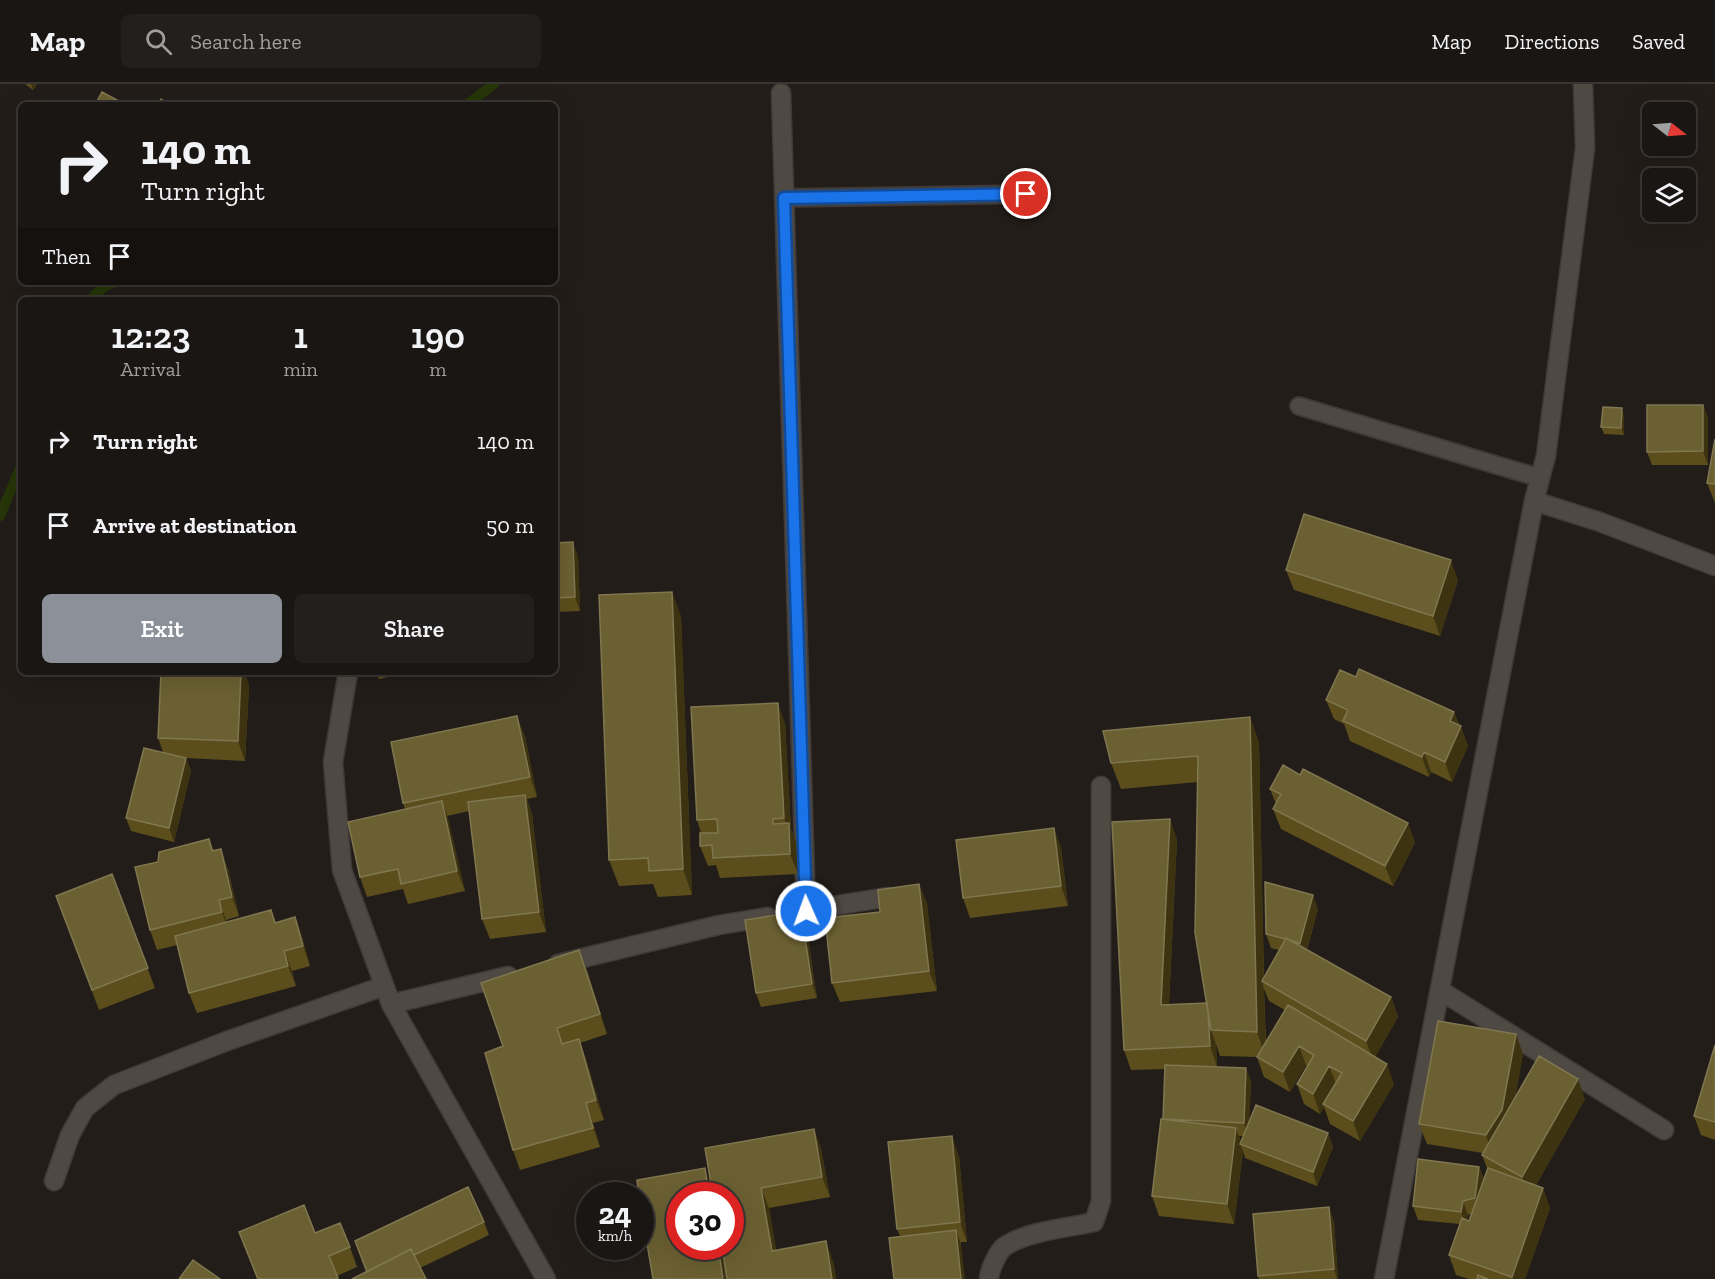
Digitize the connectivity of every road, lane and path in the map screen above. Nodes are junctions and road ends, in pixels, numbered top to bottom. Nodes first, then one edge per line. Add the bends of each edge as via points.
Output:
1 (1583, 84) edge
2 (781, 93) dead end
3 (1026, 194) dead end
4 (784, 198) junction
5 (1299, 406) dead end
6 (1540, 478) junction
7 (1534, 501) junction
8 (1715, 566) edge
9 (348, 675) edge
10 (1101, 786) dead end
11 (888, 897) edge
12 (806, 911) junction
13 (384, 986) junction
14 (1441, 990) junction
15 (392, 1004) junction
16 (1664, 1130) dead end
17 (54, 1181) dead end
18 (546, 1279) edge
19 (989, 1279) edge
20 (1384, 1279) edge

1 - 6 street via 1585,148
2 - 4 street
3 - 4 lane
4 - 12 street
5 - 6 lane
6 - 7 street
7 - 8 street
7 - 14 street
9 - 13 street via 333,762 342,870
10 - 19 street via 1101,1201 1094,1222 1035,1234 1002,1247
11 - 12 street
12 - 15 street via 719,925
13 - 15 street
13 - 17 street via 114,1085 85,1108 70,1135
14 - 16 street
14 - 20 street
15 - 18 street

